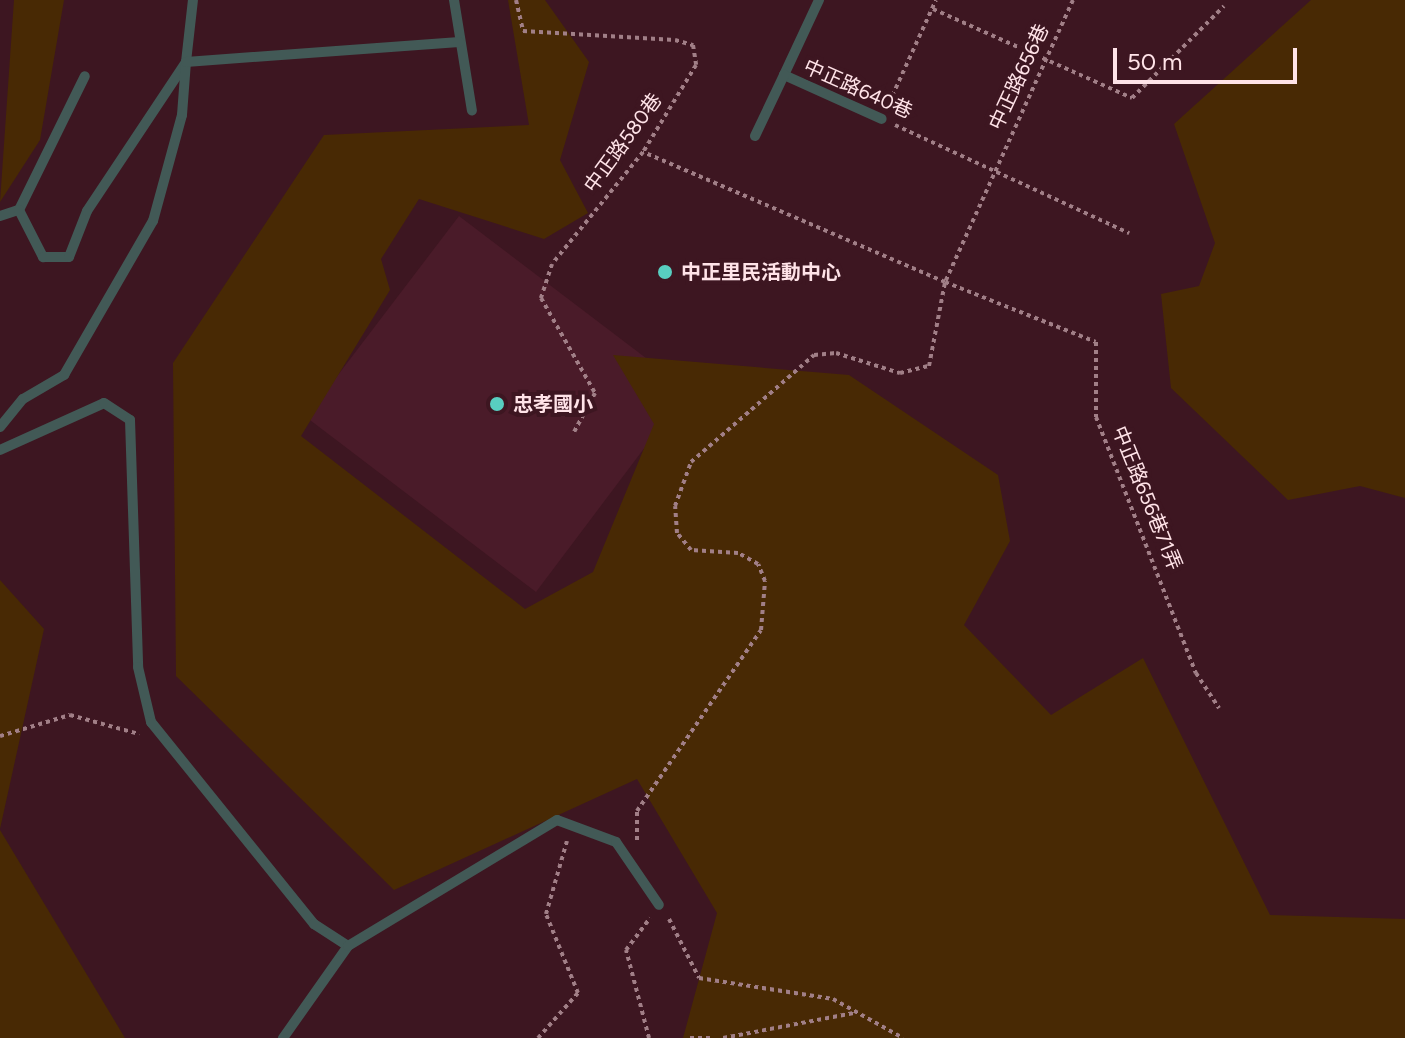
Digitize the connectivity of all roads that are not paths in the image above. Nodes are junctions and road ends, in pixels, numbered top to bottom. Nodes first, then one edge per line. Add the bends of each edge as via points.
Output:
1 (193, 0) edge
2 (454, 0) edge
3 (819, 0) edge
4 (459, 42) junction
5 (186, 62) junction
6 (784, 75) junction
7 (85, 76) dead end
8 (472, 111) dead end
9 (882, 119) road end
10 (755, 136) dead end
11 (19, 210) junction
12 (0, 216) edge
13 (0, 427) edge
14 (0, 450) edge
15 (659, 905) road end
16 (348, 946) junction
17 (283, 1038) edge

1 - 5 lane
2 - 4 lane
3 - 6 lane, 中正路640巷
4 - 5 lane
4 - 8 lane
5 - 11 lane via 87,211 69,257 43,257
5 - 13 lane via 182,115 153,221 64,375 23,399
6 - 9 lane, 中正路640巷
6 - 10 lane
7 - 11 lane
11 - 12 lane
14 - 16 lane via 104,403 130,420 138,667 151,722 314,924
15 - 16 lane via 616,842 557,820
16 - 17 lane

